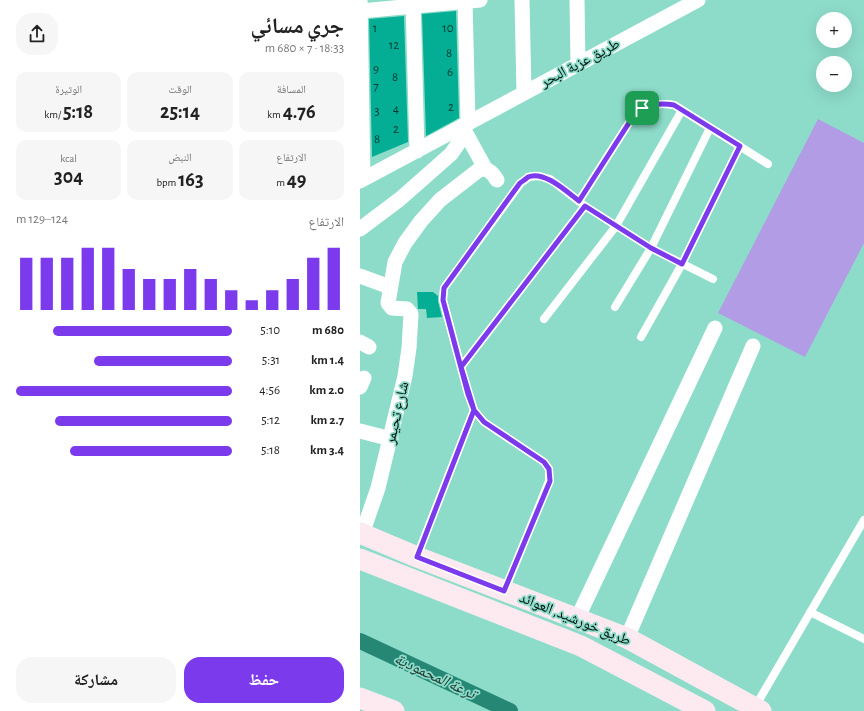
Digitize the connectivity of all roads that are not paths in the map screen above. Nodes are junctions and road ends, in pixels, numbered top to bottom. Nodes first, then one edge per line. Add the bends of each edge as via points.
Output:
1 (360, 0) edge
2 (480, 0) edge
3 (522, 0) edge
4 (577, 0) edge
5 (465, 1) edge
6 (690, 2) edge
7 (413, 3) edge
8 (360, 11) edge
9 (578, 64) junction
10 (524, 93) junction
11 (361, 94) edge
12 (682, 110) junction
13 (465, 125) junction
14 (710, 128) junction
15 (740, 146) junction
16 (416, 151) junction
17 (768, 164) dead end
18 (485, 168) junction
19 (362, 180) edge
20 (497, 180) dead end
21 (582, 204) junction
22 (616, 226) junction
23 (360, 228) edge
24 (651, 248) junction
25 (682, 264) junction
26 (360, 276) edge
27 (713, 279) dead end
28 (390, 287) junction
29 (615, 307) dead end
30 (544, 319) dead end
31 (715, 328) dead end
32 (641, 337) dead end
33 (753, 346) dead end
34 (461, 367) junction
35 (474, 410) junction
36 (360, 431) edge
37 (391, 439) junction
38 (864, 520) edge
39 (361, 533) edge
40 (417, 557) junction
41 (360, 559) edge
42 (504, 591) junction
43 (810, 612) junction
44 (577, 619) junction
45 (627, 638) junction
46 (864, 639) edge
47 (580, 646) junction
48 (360, 698) edge
49 (758, 709) edge
50 (394, 711) edge
51 (705, 711) edge

1 - 8 street
2 - 5 street
3 - 10 street
4 - 9 street
5 - 7 street
5 - 13 street
6 - 9 street, طريق عزبة البحر
7 - 8 street
7 - 16 street
8 - 11 street
9 - 10 street, طريق عزبة البحر
10 - 13 street, طريق عزبة البحر
11 - 19 street
12 - 14 lane
12 - 21 lane via 663,103 642,108 634,115
12 - 22 lane
13 - 16 street, طريق عزبة البحر
13 - 18 street
13 - 23 street via 460,141 451,154 400,199
14 - 15 lane
14 - 24 lane
15 - 17 lane
15 - 25 lane
16 - 19 street, طريق عزبة البحر
18 - 20 street
18 - 28 street via 480,169 440,200 421,221 395,262
21 - 22 lane
21 - 34 lane
21 - 34 lane via 550,180 539,176 529,177 520,183 444,288 443,300
22 - 24 lane
22 - 30 lane
24 - 25 lane
24 - 29 lane
25 - 27 lane
25 - 32 lane
26 - 28 street
28 - 37 street, شارع تحيمر via 390,306 406,309 411,314 408,361
31 - 44 street
33 - 45 street
34 - 35 lane
35 - 40 lane
35 - 42 lane via 484,422 544,462 549,469 550,481
36 - 37 street
37 - 39 street, شارع تحيمر via 378,488
38 - 43 lane
39 - 40 main road, طريق خورشيد, العوائد
40 - 42 main road, طريق خورشيد, العوائد
41 - 47 main road, طريق خورشيد, العوائد
42 - 44 main road, طريق خورشيد, العوائد
43 - 46 lane
43 - 49 lane
44 - 45 main road, طريق خورشيد, العوائد
45 - 47 main road
45 - 49 main road, طريق خورشيد, العوائد
47 - 51 main road, طريق خورشيد, العوائد
48 - 50 main road

